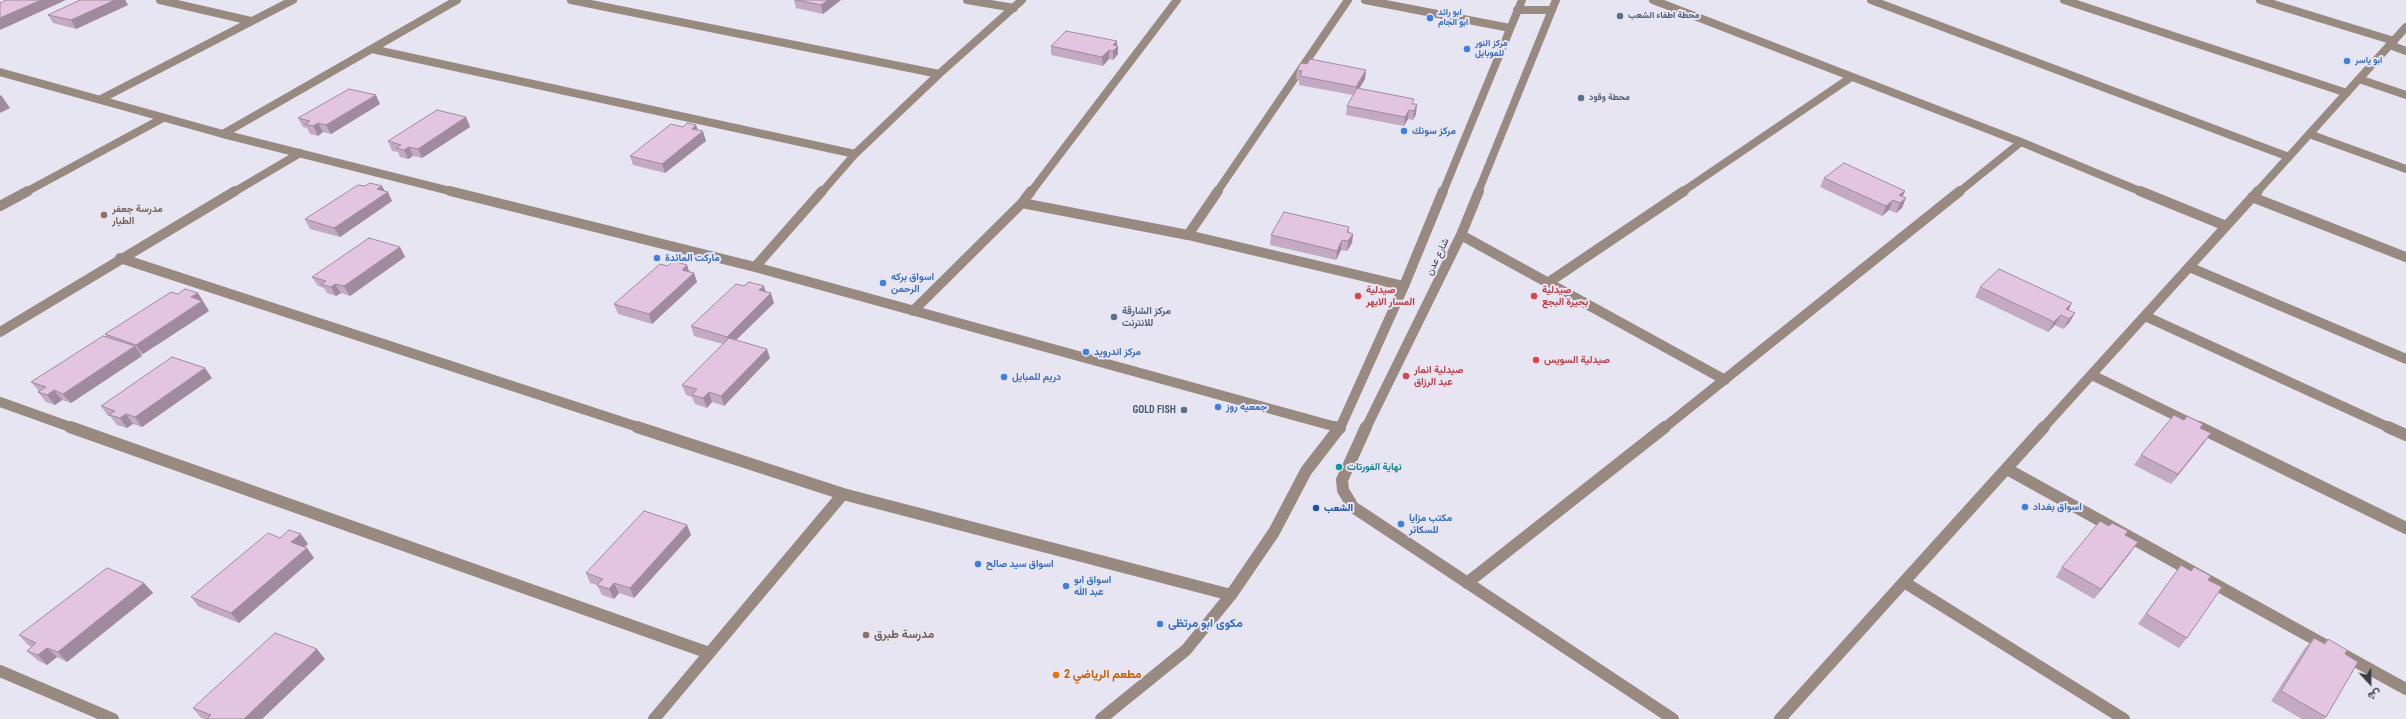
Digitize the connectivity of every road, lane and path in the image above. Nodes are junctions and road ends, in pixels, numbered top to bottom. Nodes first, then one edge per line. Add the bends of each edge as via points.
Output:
1 (160, 0) edge
2 (293, 0) edge
3 (457, 0) edge
4 (571, 0) edge
5 (967, 0) edge
6 (1022, 0) edge
7 (1177, 0) edge
8 (1348, 0) edge
9 (1365, 0) edge
10 (1522, 0) edge
11 (1556, 0) edge
12 (1653, 0) edge
13 (1672, 0) edge
14 (1871, 0) edge
15 (2064, 0) edge
16 (2260, 0) edge
17 (1665, 5) junction
18 (1014, 8) junction
19 (1517, 10) junction
20 (1552, 10) junction
21 (251, 21) junction
22 (2406, 27) edge
23 (1510, 28) junction
24 (2392, 43) junction
25 (372, 49) junction
26 (2406, 51) edge
27 (0, 72) edge
28 (939, 74) junction
29 (1850, 78) junction
30 (2359, 79) junction
31 (2347, 92) junction
32 (2406, 95) edge
33 (101, 99) junction
34 (163, 118) junction
35 (223, 134) junction
36 (2309, 134) junction
37 (2021, 142) junction
38 (300, 153) junction
39 (855, 154) junction
40 (2289, 157) junction
41 (2406, 168) edge
42 (2252, 197) junction
43 (1022, 203) junction
44 (0, 206) edge
45 (2226, 226) junction
46 (1188, 235) junction
47 (1460, 235) junction
48 (2406, 257) edge
49 (120, 258) junction
50 (755, 267) junction
51 (2189, 267) junction
52 (1549, 282) junction
53 (1404, 286) junction
54 (913, 311) junction
55 (2145, 316) junction
56 (0, 332) edge
57 (2406, 359) edge
58 (2092, 375) junction
59 (1725, 380) junction
60 (0, 402) edge
61 (1340, 428) junction
62 (2406, 435) edge
63 (2007, 469) junction
64 (843, 494) junction
65 (2406, 528) edge
66 (1904, 582) junction
67 (1467, 583) junction
68 (1231, 595) junction
69 (709, 653) junction
70 (0, 671) edge
71 (2406, 689) edge
72 (113, 719) edge
73 (654, 719) edge
74 (1101, 719) edge
75 (1673, 719) edge
76 (1780, 719) edge
77 (2124, 719) edge

1 - 21 street
2 - 21 street
3 - 25 street
4 - 28 street
5 - 18 street
6 - 18 street
7 - 43 street
8 - 46 street
9 - 23 street
10 - 19 street, شارع عدن
11 - 20 street, شارع عدن
12 - 17 street
13 - 17 street
14 - 40 street
15 - 31 street
16 - 24 street
17 - 29 street
18 - 28 street
19 - 20 street
19 - 23 street, شارع عدن
20 - 47 street, شارع عدن
21 - 33 street
22 - 24 street
23 - 53 street, شارع عدن
24 - 26 street
24 - 30 street
25 - 35 street
25 - 39 street
27 - 33 street
28 - 39 street
29 - 37 street
29 - 52 street
30 - 31 street
30 - 32 street
31 - 36 street
33 - 34 street
34 - 35 street
34 - 44 street
35 - 38 street
36 - 40 street
36 - 41 street
37 - 45 street
37 - 59 street
38 - 49 street
38 - 50 street
39 - 50 street
40 - 42 street
42 - 45 street
42 - 48 street
43 - 46 street
43 - 54 street
45 - 51 street
46 - 53 street
47 - 52 street
47 - 67 street, شارع عدن via 1342,480 1343,490 1350,503 1362,514
49 - 56 street
49 - 64 street
50 - 54 street
51 - 55 street
51 - 57 street
52 - 59 street
53 - 61 street, شارع عدن
54 - 61 street
55 - 58 street
55 - 62 street
58 - 63 street
58 - 65 street
59 - 67 street
60 - 69 street
61 - 68 street, شارع عدن via 1306,471 1274,532
63 - 66 street
63 - 71 street
64 - 68 street
64 - 69 street
66 - 76 street
66 - 77 street
67 - 75 street, شارع عدن
68 - 74 street, شارع عدن via 1186,650
69 - 73 street
70 - 72 street

